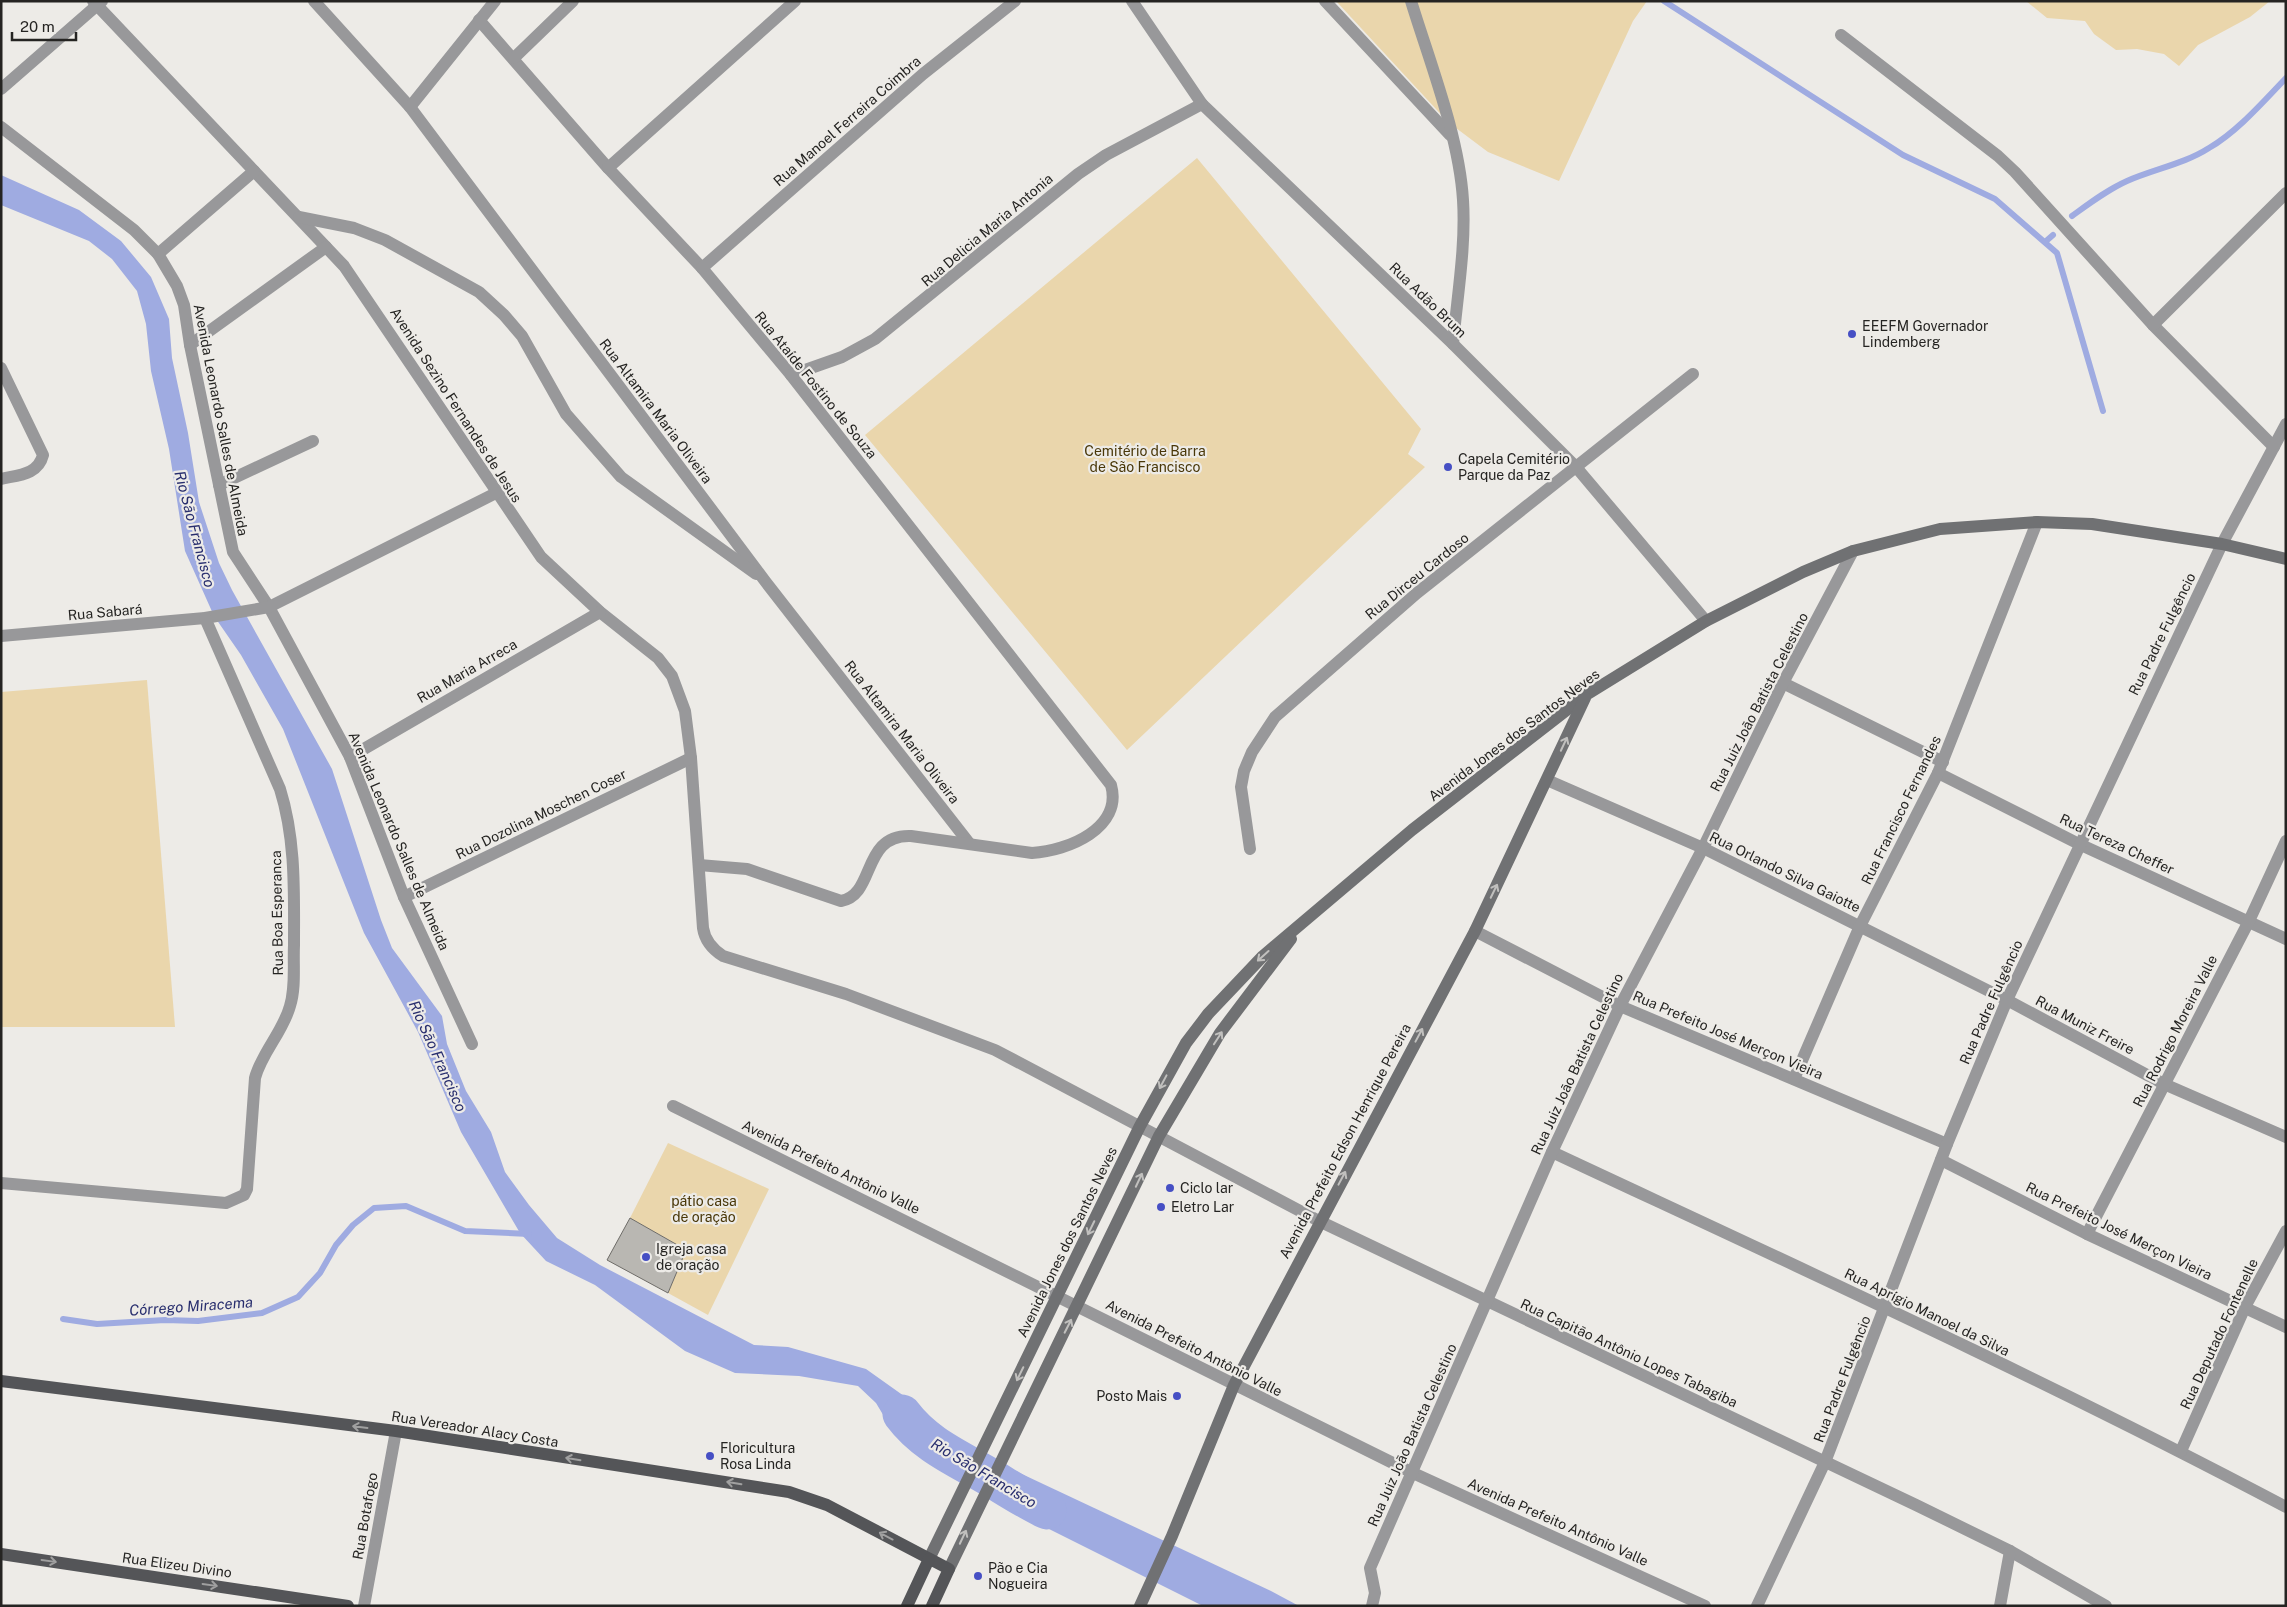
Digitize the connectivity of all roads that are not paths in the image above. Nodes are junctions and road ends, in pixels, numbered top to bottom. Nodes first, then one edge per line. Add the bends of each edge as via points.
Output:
1 (314, 1) edge
2 (495, 1) edge
3 (573, 1) edge
4 (795, 1) edge
5 (1015, 1) edge
6 (1132, 1) edge
7 (1325, 1) edge
8 (1411, 1) edge
9 (98, 3) edge
10 (479, 20) junction
11 (1840, 35) dead end
12 (514, 58) junction
13 (1, 89) edge
14 (1202, 104) junction
15 (410, 107) junction
16 (1, 127) edge
17 (1452, 138) junction
18 (608, 168) junction
19 (254, 171) junction
20 (2286, 193) edge
21 (299, 217) junction
22 (326, 247) junction
23 (158, 254) junction
24 (702, 268) junction
25 (2152, 325) junction
26 (1453, 344) junction
27 (190, 345) junction
28 (1, 368) edge
29 (1693, 374) dead end
30 (791, 375) junction
31 (2286, 424) edge
32 (313, 441) dead end
33 (2274, 447) junction
34 (1576, 467) junction
35 (1, 479) edge
36 (220, 485) junction
37 (496, 492) junction
38 (2037, 522) junction
39 (2222, 544) junction
40 (1853, 550) junction
41 (2286, 559) edge
42 (765, 581) junction
43 (263, 608) junction
44 (600, 612) junction
45 (208, 618) junction
46 (1706, 621) junction
47 (1, 636) edge
48 (1783, 683) junction
49 (1586, 695) junction
50 (350, 757) junction
51 (691, 758) junction
52 (1940, 768) junction
53 (1547, 780) junction
54 (2286, 840) edge
55 (970, 843) junction
56 (2079, 844) junction
57 (1703, 848) junction
58 (1250, 850) dead end
59 (699, 865) junction
60 (404, 897) junction
61 (2249, 921) junction
62 (1301, 924) junction
63 (1860, 926) junction
64 (1475, 930) junction
65 (2286, 939) edge
66 (2007, 1000) junction
67 (1620, 1006) junction
68 (472, 1044) dead end
69 (1794, 1079) junction
70 (2164, 1084) junction
71 (674, 1106) dead end
72 (1140, 1126) junction
73 (1159, 1136) junction
74 (2286, 1137) edge
75 (1947, 1144) junction
76 (1552, 1152) junction
77 (1941, 1160) junction
78 (1, 1183) edge
79 (1319, 1221) junction
80 (2286, 1231) edge
81 (2087, 1234) junction
82 (1058, 1296) junction
83 (1486, 1302) junction
84 (1078, 1307) junction
85 (2245, 1307) junction
86 (1886, 1308) junction
87 (2286, 1327) edge
88 (1, 1381) edge
89 (1234, 1385) junction
90 (396, 1432) junction
91 (2181, 1451) junction
92 (1825, 1462) junction
93 (1413, 1473) junction
94 (2286, 1507) edge
95 (2010, 1551) junction
96 (1, 1554) edge
97 (929, 1559) junction
98 (949, 1569) junction
99 (348, 1606) edge
100 (364, 1606) edge
101 (907, 1606) edge
102 (932, 1606) edge
103 (1140, 1606) edge
104 (1372, 1606) edge
105 (1705, 1606) edge
106 (1757, 1606) edge
107 (2000, 1606) edge
108 (2106, 1606) edge

1 - 15 street, Rua Altamira Maria Oliveira
2 - 10 street
3 - 12 street
4 - 18 street
5 - 24 street, Rua Manoel Ferreira Coimbra via 923,74
6 - 14 street, Rua Adão Brum
7 - 17 street
8 - 17 street
9 - 13 street
9 - 19 street, Avenida Sezino Fernandes de Jesus
10 - 12 street, Rua Ataíde Fostino de Souza
10 - 15 street
11 - 25 street via 1998,156
12 - 18 street, Rua Ataíde Fostino de Souza
14 - 26 street, Rua Adão Brum
14 - 30 street, Rua Delicia Maria Antonia via 1106,155 1078,174 875,339 842,357
15 - 42 street, Rua Altamira Maria Oliveira
16 - 23 street, Avenida Leonardo Salles de Almeida via 134,230
17 - 26 street via 1463,200
18 - 24 street, Rua Ataíde Fostino de Souza
19 - 21 street, Avenida Sezino Fernandes de Jesus
19 - 23 street
20 - 25 street
21 - 22 street, Avenida Sezino Fernandes de Jesus
21 - 42 street via 354,228 385,240 479,292 522,336 566,414 621,477
22 - 27 street
22 - 37 street, Avenida Sezino Fernandes de Jesus via 344,266 386,325
23 - 27 street, Avenida Leonardo Salles de Almeida via 184,305
24 - 30 street, Rua Ataíde Fostino de Souza
25 - 33 street
26 - 34 street, Rua Adão Brum
27 - 36 street, Avenida Leonardo Salles de Almeida
28 - 35 street via 41,448 42,462 28,474
29 - 34 street, Rua Dirceu Cardoso
30 - 55 street, Rua Ataíde Fostino de Souza via 1111,785 1113,806 1101,825 1060,850 1032,853
31 - 33 street, Rua Padre Fulgêncio
32 - 36 street
33 - 39 street, Rua Padre Fulgêncio
34 - 46 street, Rua Adão Brum
34 - 58 street, Rua Dirceu Cardoso via 1417,593 1275,717 1252,752 1244,771 1241,787
36 - 43 street, Avenida Leonardo Salles de Almeida via 234,552
37 - 43 street
37 - 44 street, Avenida Sezino Fernandes de Jesus via 541,557
38 - 39 main road, Avenida Jones dos Santos Neves via 2092,524
38 - 40 main road, Avenida Jones dos Santos Neves via 1940,529
38 - 52 street, Rua Francisco Fernandes
39 - 41 main road, Avenida Jones dos Santos Neves
39 - 56 street, Rua Padre Fulgêncio
40 - 46 main road, Avenida Jones dos Santos Neves
40 - 48 street, Rua Juiz João Batista Celestino
42 - 55 street, Rua Altamira Maria Oliveira
43 - 45 street
43 - 50 street, Avenida Leonardo Salles de Almeida
44 - 50 street, Rua Maria Arreca
44 - 51 street, Avenida Sezino Fernandes de Jesus via 658,658 672,676 685,711
45 - 47 street, Rua Sabará
45 - 78 street, Rua Boa Esperanca via 280,789 286,808 294,868 291,1005 258,1066 255,1078 247,1189 244,1195 226,1203
46 - 49 main road, Avenida Jones dos Santos Neves
48 - 52 street, Rua Tereza Cheffer
48 - 57 street, Rua Juiz João Batista Celestino
53 -> 49 main road, Avenida Prefeito Edson Henrique Pereira
49 - 62 main road, Avenida Jones dos Santos Neves via 1412,830
50 - 60 street, Avenida Leonardo Salles de Almeida
51 - 59 street, Avenida Sezino Fernandes de Jesus
51 - 60 street, Rua Dozolina Moschen Coser
52 - 56 street, Rua Tereza Cheffer
52 - 63 street, Rua Francisco Fernandes
53 - 57 street, Rua Orlando Silva Gaiotte
64 -> 53 main road, Avenida Prefeito Edson Henrique Pereira
54 - 61 street, Rua Rodrigo Moreira Valle
55 - 59 street via 911,836 893,838 877,851 857,891 840,901 747,869
56 - 61 street, Rua Tereza Cheffer
56 - 66 street, Rua Padre Fulgêncio
57 - 63 street, Rua Orlando Silva Gaiotte
57 - 67 street, Rua Juiz João Batista Celestino
59 - 72 street, Avenida Sezino Fernandes de Jesus via 704,936 723,956 846,994 995,1050
60 - 68 street, Avenida Leonardo Salles de Almeida
61 - 65 street, Rua Tereza Cheffer
61 - 70 street, Rua Rodrigo Moreira Valle
62 -> 72 main road, Avenida Jones dos Santos Neves via 1263,956 1208,1014 1186,1043
73 -> 62 main road, Avenida Jones dos Santos Neves via 1220,1033
63 - 66 street, Rua Orlando Silva Gaiotte
63 - 69 street, Rua Francisco Fernandes
64 - 67 street, Rua Prefeito José Merçon Vieira
79 -> 64 main road, Avenida Prefeito Edson Henrique Pereira
66 - 70 street, Rua Muniz Freire
66 - 75 street, Rua Padre Fulgêncio
67 - 69 street, Rua Prefeito José Merçon Vieira
67 - 76 street, Rua Juiz João Batista Celestino
69 - 75 street, Rua Prefeito José Merçon Vieira
70 - 74 street, Rua Muniz Freire
70 - 81 street, Rua Rodrigo Moreira Valle
71 - 82 street, Avenida Prefeito Antônio Valle
72 - 73 street, Rua Capitão Antônio Lopes Tabagiba
72 -> 82 main road, Avenida Jones dos Santos Neves
73 - 79 street, Rua Capitão Antônio Lopes Tabagiba
84 -> 73 main road, Avenida Jones dos Santos Neves
75 - 77 street, Rua Padre Fulgêncio
76 - 83 street, Rua Juiz João Batista Celestino
76 - 86 street, Rua Aprígio Manoel da Silva
77 - 81 street, Rua Prefeito José Merçon Vieira
77 - 86 street, Rua Padre Fulgêncio
79 - 83 street, Rua Capitão Antônio Lopes Tabagiba
79 - 89 main road, Avenida Prefeito Edson Henrique Pereira
80 - 85 street, Rua Deputado Fontenelle
81 - 85 street, Rua Prefeito José Merçon Vieira
82 - 84 street, Avenida Prefeito Antônio Valle
82 -> 97 main road, Avenida Jones dos Santos Neves
83 - 92 street, Rua Capitão Antônio Lopes Tabagiba
83 - 93 street, Rua Juiz João Batista Celestino
84 - 89 street, Avenida Prefeito Antônio Valle
98 -> 84 main road, Avenida Jones dos Santos Neves
85 - 87 street, Rua Prefeito José Merçon Vieira
85 - 91 street, Rua Deputado Fontenelle
86 - 91 street, Rua Aprígio Manoel da Silva
86 - 92 street, Rua Padre Fulgêncio
90 -> 88 main road, Rua Vereador Alacy Costa
89 - 93 street, Avenida Prefeito Antônio Valle
89 - 103 main road, Avenida Prefeito Edson Henrique Pereira
97 -> 90 main road, Rua Vereador Alacy Costa via 827,1505 789,1492
90 - 100 street, Rua Botafogo
91 - 94 street, Rua Aprígio Manoel da Silva
92 - 95 street, Rua Capitão Antônio Lopes Tabagiba
92 - 106 street, Rua Padre Fulgêncio
93 - 104 street, Rua Juiz João Batista Celestino via 1370,1568 1375,1593
93 - 105 street, Avenida Prefeito Antônio Valle
95 - 107 street
95 - 108 street, Rua Capitão Antônio Lopes Tabagiba
96 -> 99 main road, Rua Elizeu Divino
97 - 98 main road, Rua Vereador Alacy Costa
97 - 101 main road, Avenida Jones dos Santos Neves
98 - 102 main road, Avenida Jones dos Santos Neves

